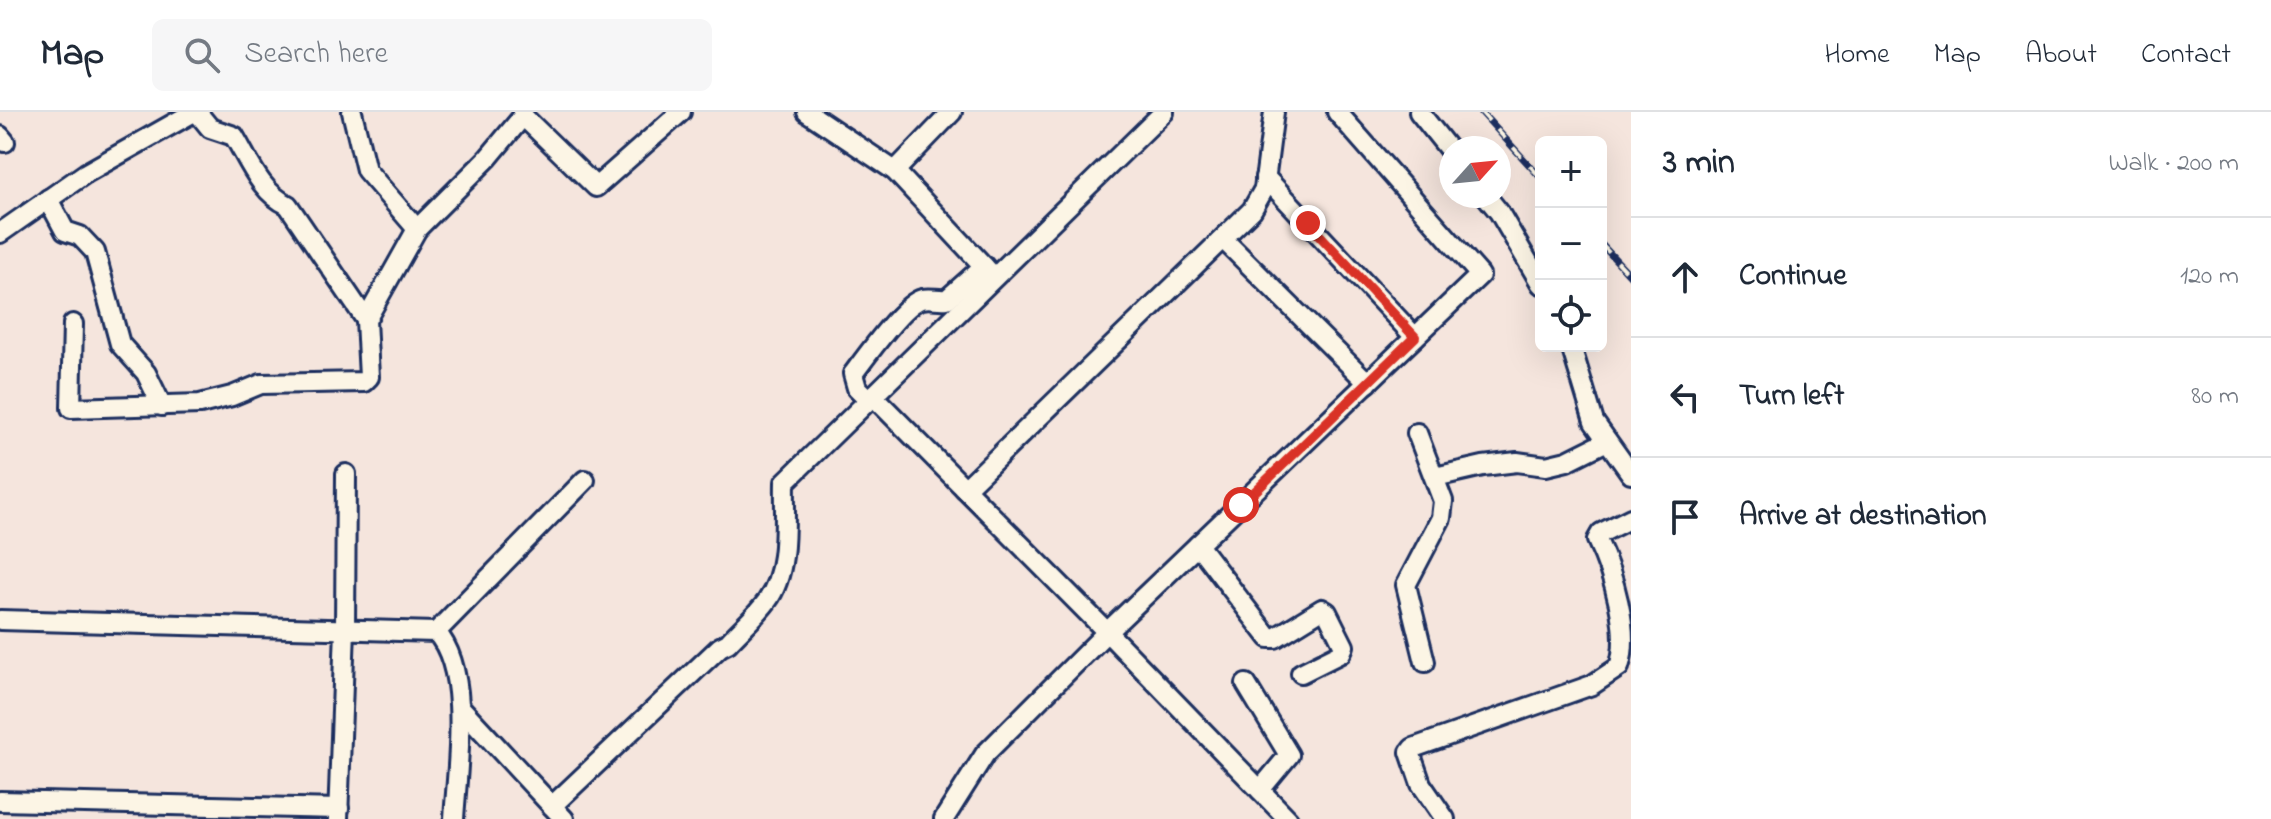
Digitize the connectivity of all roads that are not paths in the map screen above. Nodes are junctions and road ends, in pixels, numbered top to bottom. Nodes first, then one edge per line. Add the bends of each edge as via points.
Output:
1 (195, 112) edge
2 (352, 112) edge
3 (681, 112) edge
4 (807, 112) edge
5 (952, 112) edge
6 (1164, 112) edge
7 (1274, 112) edge
8 (1337, 112) edge
9 (1419, 112) edge
10 (523, 114) edge
11 (170, 118) edge
12 (1439, 137) edge
13 (895, 171) junction
14 (1265, 177) junction
15 (48, 199) junction
16 (1496, 208) edge
17 (417, 229) junction
18 (0, 233) edge
19 (1223, 239) junction
20 (989, 271) junction
21 (1539, 280) edge
22 (366, 320) junction
23 (73, 324) dead end
24 (1415, 337) junction
25 (1573, 352) edge
26 (1368, 383) junction
27 (870, 397) junction
28 (162, 406) junction
29 (1417, 433) dead end
30 (1607, 441) junction
31 (346, 474) dead end
32 (1631, 474) edge
33 (1435, 477) junction
34 (585, 480) dead end
35 (965, 489) junction
36 (1631, 518) edge
37 (1198, 545) junction
38 (0, 620) edge
39 (1628, 627) edge
40 (345, 629) junction
41 (436, 632) junction
42 (1107, 632) junction
43 (1425, 662) dead end
44 (1301, 673) dead end
45 (1246, 684) dead end
46 (462, 709) junction
47 (1260, 790) junction
48 (0, 801) edge
49 (558, 813) edge
50 (338, 814) edge
51 (454, 819) edge
52 (944, 819) edge
53 (1288, 819) edge
54 (1445, 819) edge

1 - 11 street
1 - 22 street via 210,128 234,136 264,186 288,205
2 - 17 street via 366,170
3 - 10 street via 596,187
4 - 13 street
5 - 13 street
6 - 20 street
7 - 14 street
8 - 24 street via 1480,275
9 - 12 street
10 - 17 street via 488,158
11 - 15 street
13 - 20 street
14 - 19 street via 1252,210
14 - 24 street
15 - 18 street
15 - 28 street via 65,231 80,236 95,252 120,344 153,383
16 - 21 street
17 - 22 street
19 - 26 street
19 - 35 street
20 - 27 street
20 - 27 street via 947,299 914,302 853,374 857,388
22 - 28 street via 369,377 364,382 261,384 200,404
23 - 28 street via 71,408
24 - 26 street
25 - 30 street via 1594,422
26 - 37 street
27 - 35 street
27 - 49 street via 785,482 782,559 767,601
29 - 33 street
30 - 32 street
30 - 33 street via 1546,466 1517,462
31 - 40 street
33 - 43 street via 1443,501 1441,518 1406,585
34 - 41 street
35 - 42 street
36 - 39 street via 1597,540
37 - 42 street
37 - 44 street via 1269,638 1322,609 1327,612 1344,646 1341,653
38 - 40 street
39 - 54 street via 1619,667 1592,685 1413,748 1416,773
40 - 41 street
40 - 50 street
41 - 46 street via 446,642
42 - 47 street
42 - 52 street via 985,754
45 - 47 street via 1289,755
46 - 49 street
46 - 51 street
47 - 53 street
48 - 50 street

